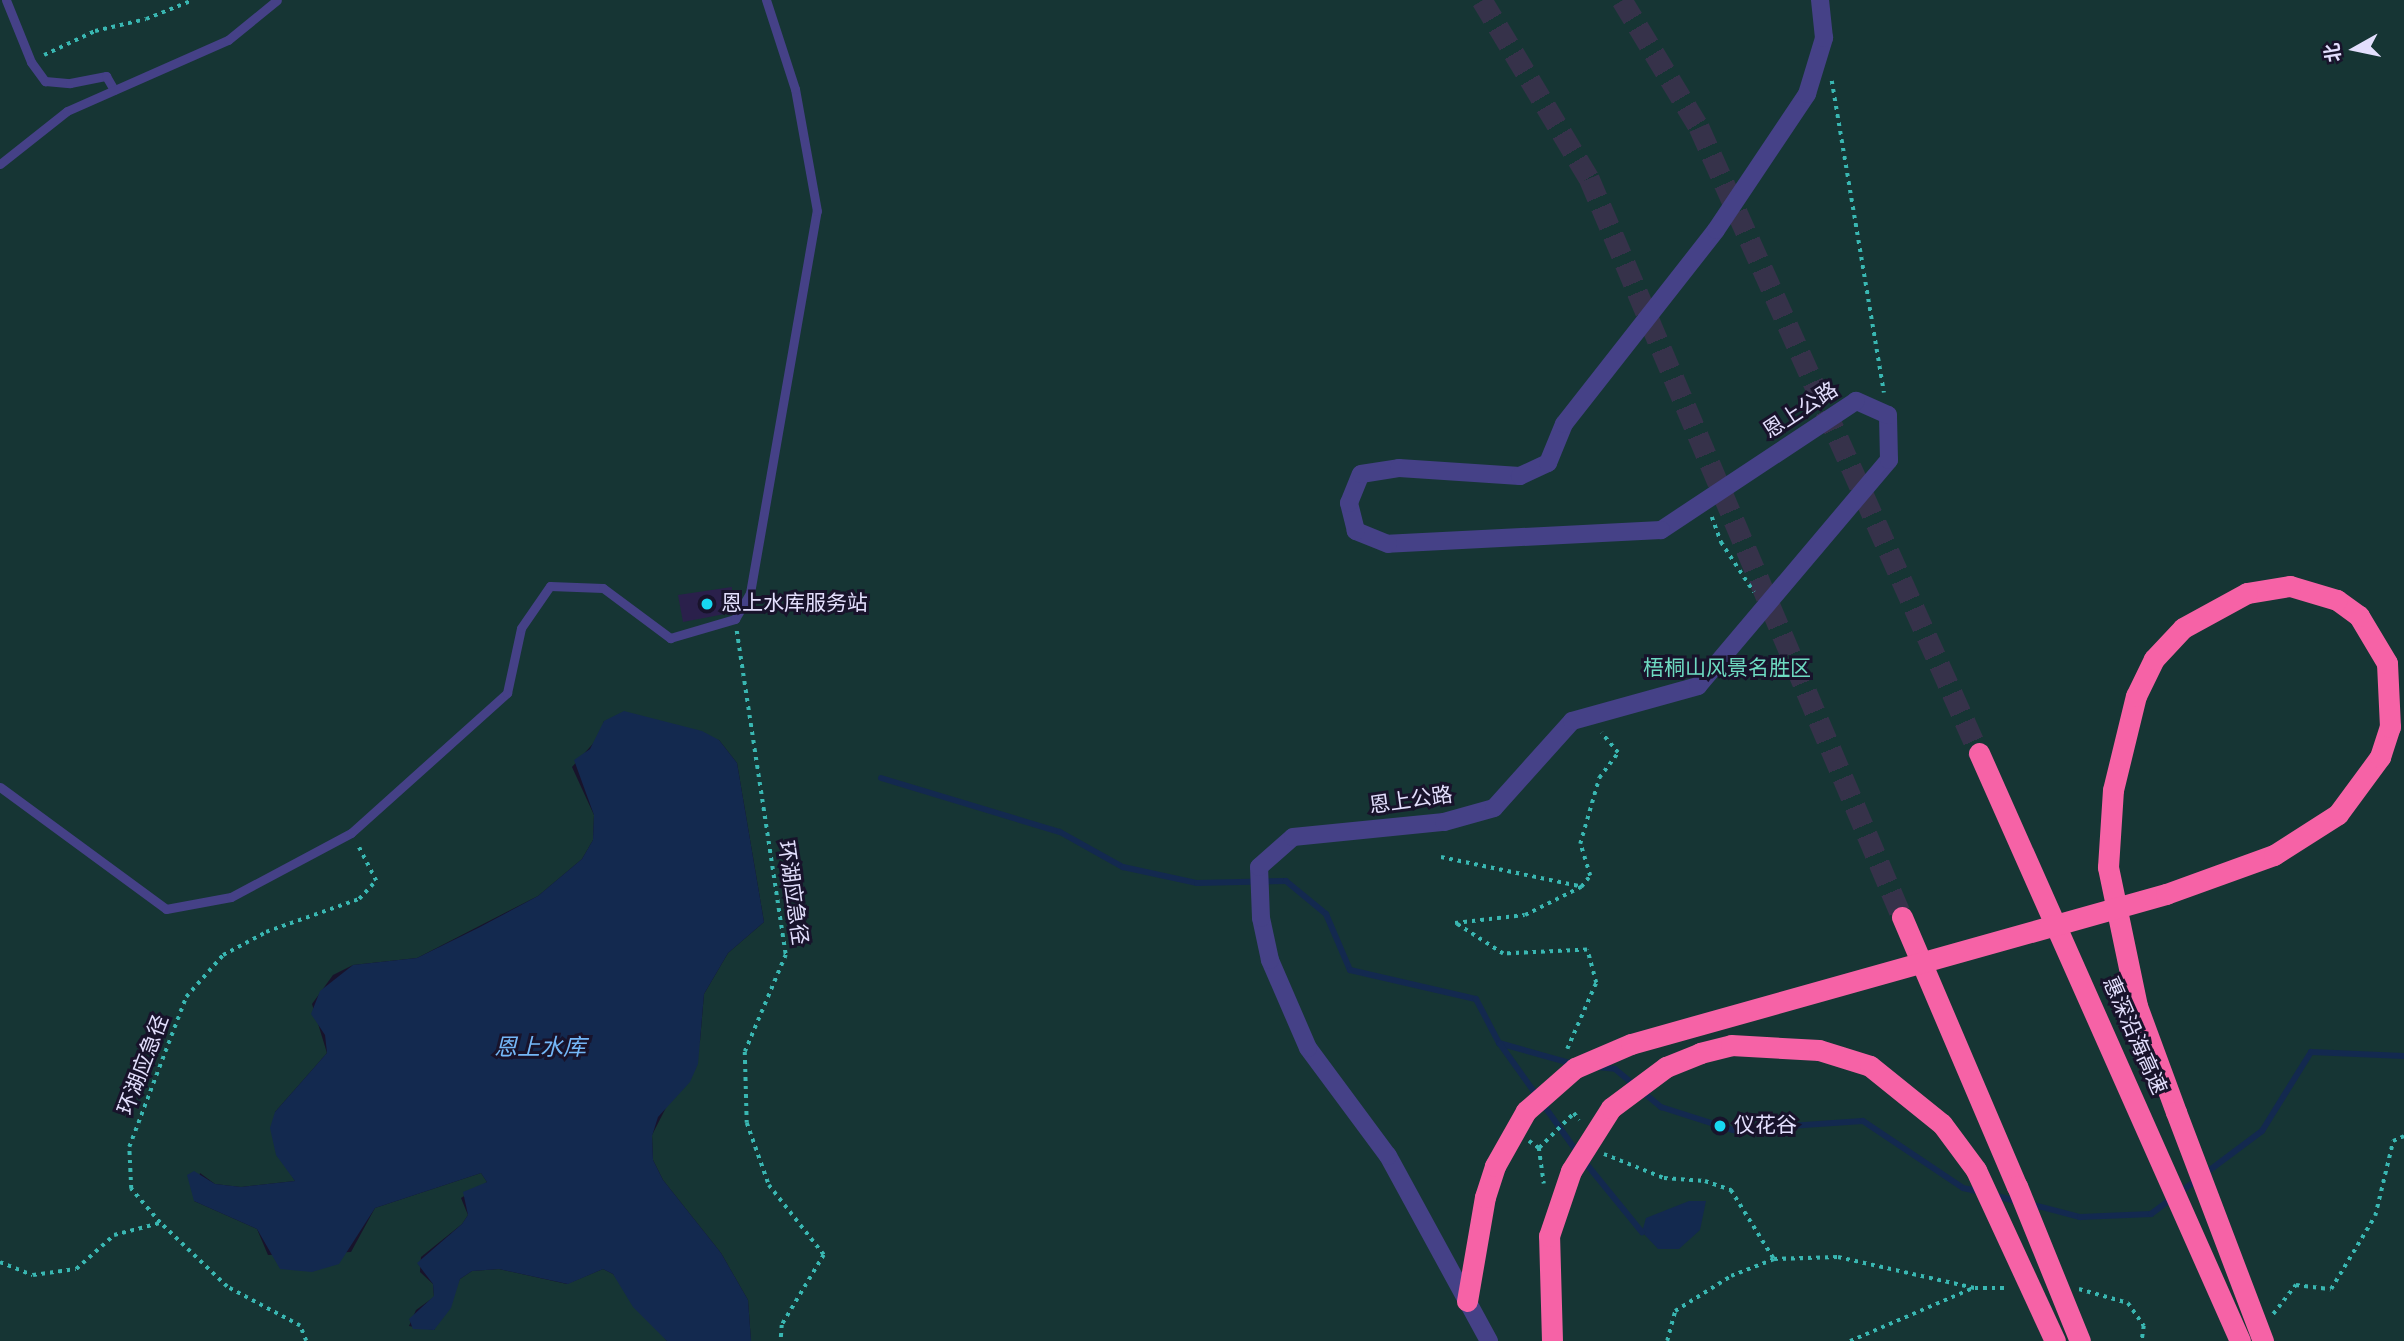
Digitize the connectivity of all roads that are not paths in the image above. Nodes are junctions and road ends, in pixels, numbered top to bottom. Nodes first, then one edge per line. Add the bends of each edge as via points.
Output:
1 (6, 0) edge
2 (276, 0) edge
3 (766, 0) edge
4 (1820, 0) edge
5 (114, 90) junction
6 (0, 164) edge
7 (1979, 753) tunnel mouth
8 (0, 787) edge
9 (1902, 917) tunnel mouth
10 (1467, 1301) junction
11 (2265, 1332) edge
12 (1489, 1341) edge
13 (1552, 1341) edge
14 (2055, 1341) edge
15 (2080, 1341) edge
16 (2240, 1341) edge

1 - 5 lane via 31,62 45,81 70,83 106,76
2 - 5 lane via 228,40
3 - 8 lane via 795,89 817,211 750,593 735,619 670,638 603,588 550,586 521,628 507,693 351,833 231,897 166,909
4 - 10 street, 恩上公路 via 1825,38 1807,94 1716,230 1564,424 1548,463 1520,476 1399,468 1360,474 1349,503 1356,531 1388,544 1661,530 1856,401 1888,415 1889,460 1699,686 1572,720 1493,808 1444,822 1293,837 1259,867 1261,918 1270,960 1308,1048 1388,1156
5 - 6 lane via 67,111
7 - 16 highway, 惠深沿海高速 via 2146,1119
9 - 15 highway, bridge
10 - 11 highway, bridge via 1495,1166 1527,1111 1575,1068 1631,1044 2190,886 2274,855 2338,814 2368,777 2390,727 2387,663 2359,615 2337,600 2290,586 2247,593 2183,628 2154,659 2132,708 2113,790 2108,867 2137,1006
10 - 12 street, 恩上公路
13 - 14 highway, bridge via 1549,1236 1571,1171 1611,1108 1666,1067 1731,1045 1819,1049 1870,1066 1942,1124 1976,1170

